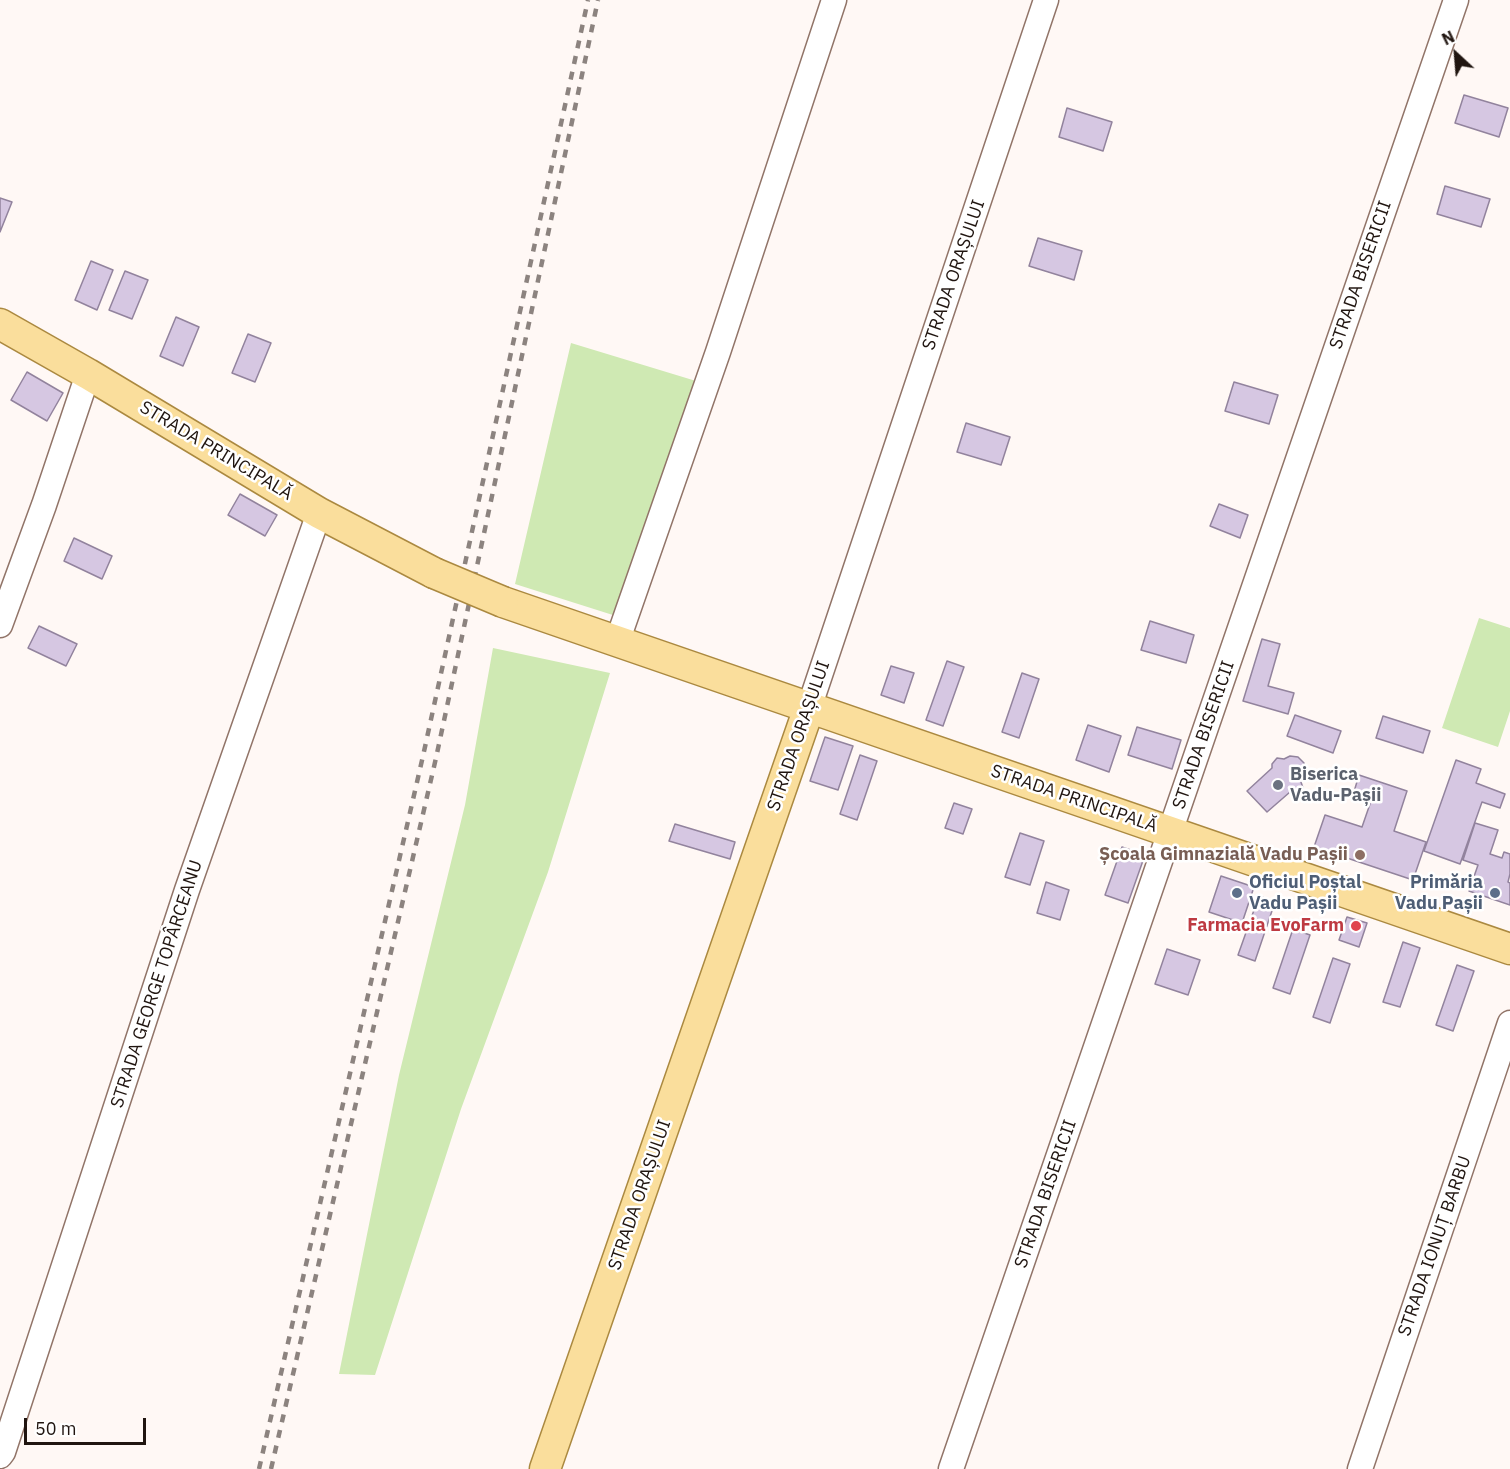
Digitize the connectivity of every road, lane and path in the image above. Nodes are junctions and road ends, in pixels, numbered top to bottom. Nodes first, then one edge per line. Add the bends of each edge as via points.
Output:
1 (834, 0) edge
2 (1046, 0) edge
3 (1456, 0) edge
4 (0, 324) edge
5 (88, 374) junction
6 (320, 513) junction
7 (0, 625) edge
8 (617, 642) junction
9 (808, 708) junction
10 (1171, 832) junction
11 (1510, 949) edge
12 (1510, 1023) edge
13 (0, 1456) edge
14 (545, 1469) edge
15 (951, 1469) edge
16 (1360, 1469) edge

1 - 8 street
2 - 9 street, STRADA ORAȘULUI
3 - 10 street, STRADA BISERICII
4 - 5 main road, STRADA PRINCIPALĂ
5 - 6 main road, STRADA PRINCIPALĂ
5 - 7 street
6 - 8 main road, STRADA PRINCIPALĂ, bridge via 434,573
6 - 13 street, STRADA GEORGE TOPÂRCEANU via 188,890
8 - 9 main road, STRADA PRINCIPALĂ
9 - 10 main road, STRADA PRINCIPALĂ
9 - 14 main road, STRADA ORAȘULUI
10 - 11 main road, STRADA PRINCIPALĂ
10 - 15 street, STRADA BISERICII
12 - 16 street, STRADA IONUȚ BARBU

